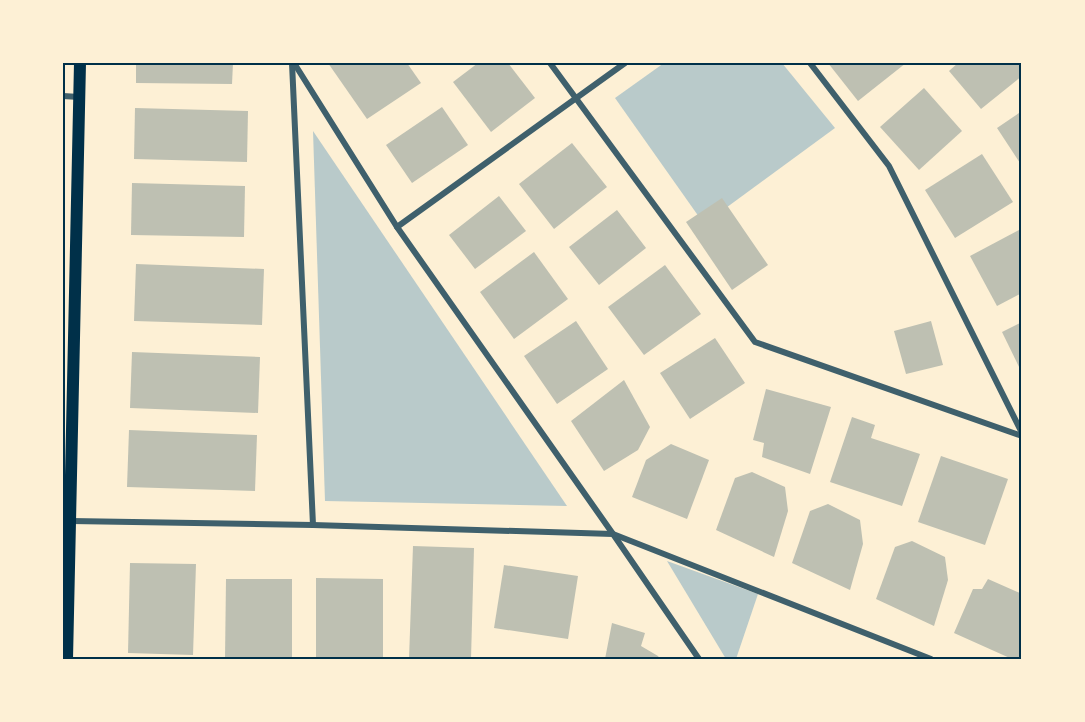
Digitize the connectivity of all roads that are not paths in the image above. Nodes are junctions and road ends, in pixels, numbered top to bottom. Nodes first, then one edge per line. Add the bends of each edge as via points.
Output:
1 (80, 63) edge
2 (293, 63) edge
3 (550, 63) edge
4 (625, 63) edge
5 (810, 63) edge
6 (63, 96) edge
7 (79, 97) junction
8 (576, 98) junction
9 (397, 227) junction
10 (1022, 435) edge
11 (70, 521) junction
12 (313, 525) junction
13 (613, 534) junction
14 (67, 659) edge
15 (699, 659) edge
16 (931, 659) edge

1 - 7 main road
2 - 9 street
2 - 12 street
3 - 8 street
4 - 8 street
5 - 10 street via 889,166
6 - 7 street
7 - 11 main road
8 - 9 street
8 - 10 street via 755,342
9 - 13 street
11 - 12 street
11 - 14 main road
12 - 13 street
13 - 15 street
13 - 16 street

